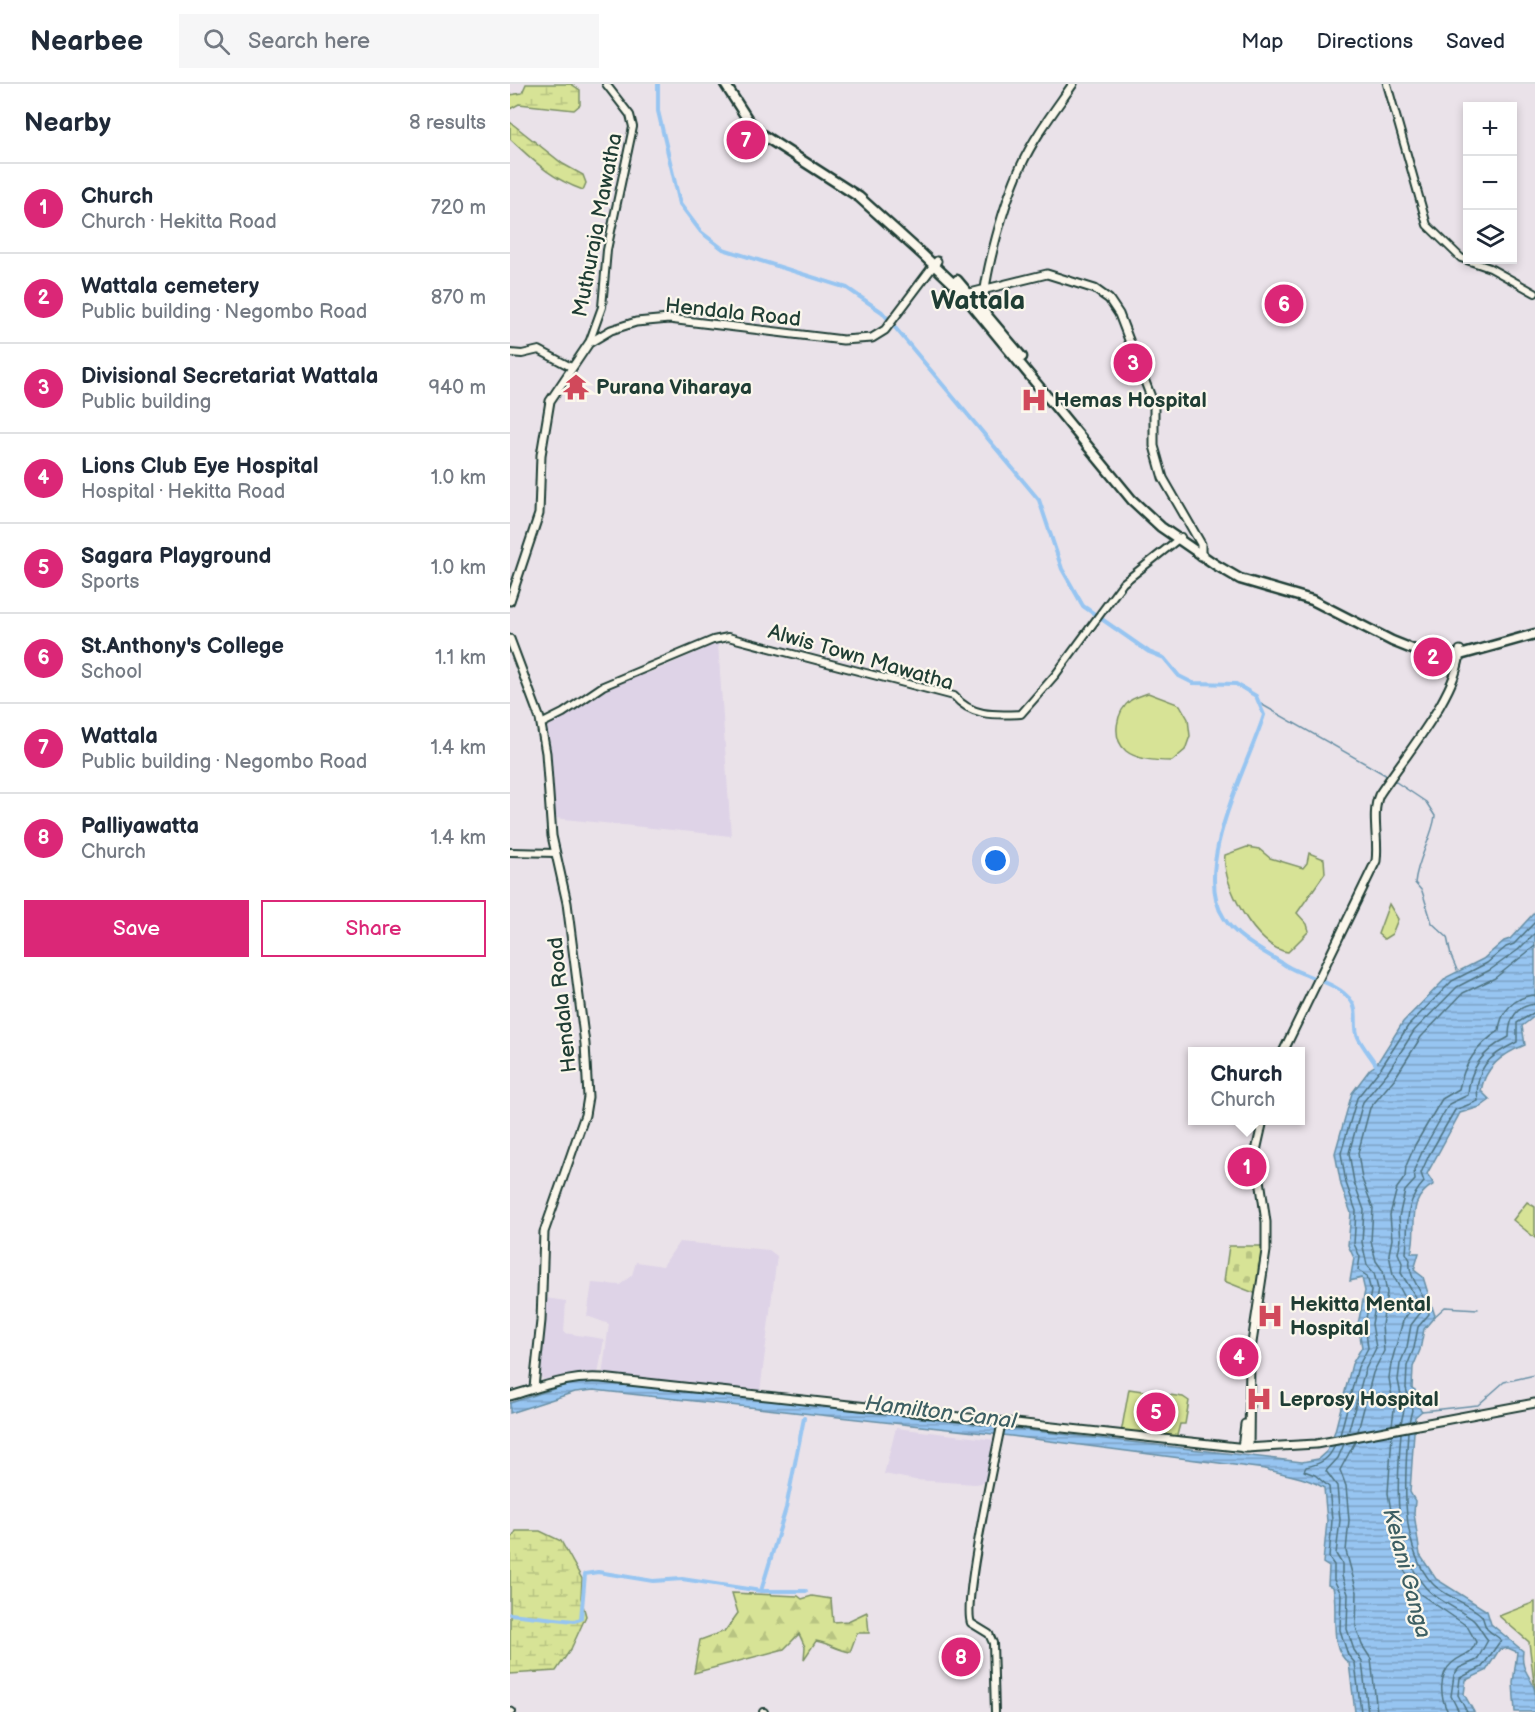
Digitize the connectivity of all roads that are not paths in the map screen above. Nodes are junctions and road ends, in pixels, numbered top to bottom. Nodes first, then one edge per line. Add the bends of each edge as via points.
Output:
1 (606, 84) edge
2 (724, 84) edge
3 (730, 84) edge
4 (1073, 84) edge
5 (1387, 84) edge
6 (935, 263) junction
7 (986, 288) junction
8 (970, 293) junction
9 (1535, 293) edge
10 (983, 310) junction
11 (590, 343) junction
12 (510, 353) edge
13 (571, 367) junction
14 (1179, 538) junction
15 (1202, 554) junction
16 (512, 588) edge
17 (510, 601) edge
18 (1535, 629) edge
19 (1535, 634) edge
20 (510, 639) edge
21 (1460, 652) junction
22 (542, 724) junction
23 (510, 852) edge
24 (556, 853) junction
25 (1285, 1047) edge
26 (1262, 1125) edge
27 (536, 1368) junction
28 (544, 1384) junction
29 (534, 1387) junction
30 (510, 1396) edge
31 (1535, 1403) edge
32 (1002, 1421) junction
33 (1246, 1448) junction
34 (995, 1712) edge

1 - 11 street, Muthuraja Mawatha via 630,115 633,127 607,250 602,307
2 - 6 highway via 761,134 859,197
3 - 6 highway via 767,134 866,195
4 - 7 main road via 1021,166 994,248
5 - 9 street via 1427,225 1461,258 1490,268
6 - 8 highway
6 - 11 main road, Hendala Road via 889,326 872,338 858,341 669,319 636,322 611,330
6 - 14 highway via 1132,500
7 - 8 main road
7 - 10 main road
7 - 15 main road via 1047,274 1095,289 1109,299 1119,314 1154,405 1154,446 1163,478 1201,543
8 - 10 highway
10 - 14 highway via 1129,489
11 - 13 main road, Hendala Road
12 - 13 street via 539,350
13 - 16 main road, Hendala Road via 550,401 541,455 539,514
14 - 15 highway
14 - 22 street, Alwis Town Mawatha via 1123,583 1049,683 1021,714 979,713 954,696 728,637 712,640 603,686
15 - 21 highway via 1235,573 1311,594 1399,639 1434,650
16 - 17 main road, Hendala Road
18 - 21 highway
19 - 21 highway
20 - 22 main road, Hendala Road
21 - 25 main road via 1442,698 1376,805 1376,861
22 - 24 main road, Hendala Road
23 - 24 street
24 - 27 main road, Hendala Road via 573,941 588,1097 544,1232
26 - 33 main road via 1256,1151 1266,1251 1250,1356
27 - 28 main road
27 - 29 main road, Hendala Road
28 - 29 main road
28 - 32 main road via 573,1377 601,1378
29 - 30 main road
31 - 33 main road via 1326,1442
32 - 33 main road
32 - 34 street via 968,1612 971,1623 989,1634 993,1643

